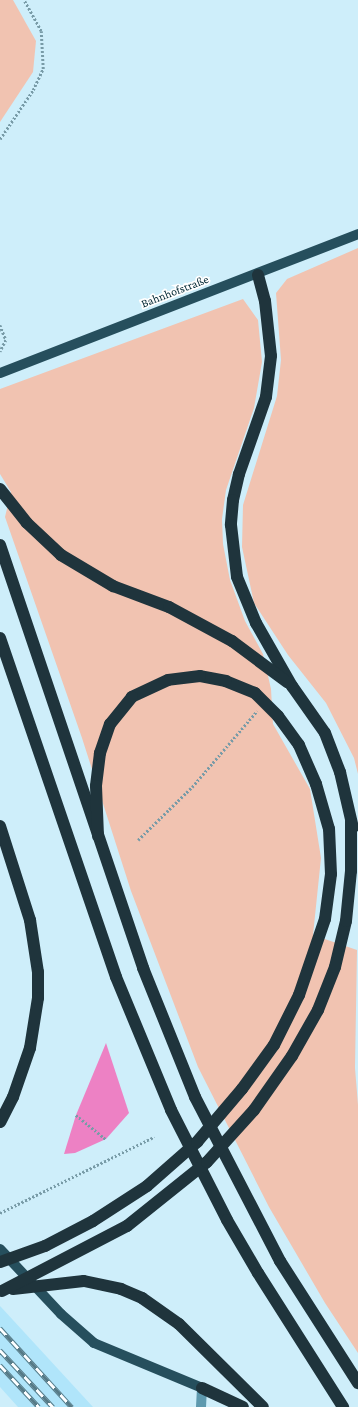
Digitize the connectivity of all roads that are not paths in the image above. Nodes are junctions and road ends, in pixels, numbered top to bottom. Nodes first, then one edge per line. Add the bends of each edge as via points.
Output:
1 (358, 234) edge
2 (258, 275) junction
3 (0, 372) edge
4 (0, 489) edge
5 (0, 545) edge
6 (0, 638) edge
7 (292, 686) junction
8 (351, 821) junction
9 (0, 826) edge
10 (98, 836) junction
11 (358, 840) edge
12 (0, 1122) edge
13 (0, 1249) edge
14 (0, 1262) edge
15 (1, 1291) edge
16 (358, 1383) edge
17 (202, 1388) junction
18 (201, 1407) edge
19 (243, 1407) edge
20 (263, 1407) edge
21 (343, 1407) edge

1 - 2 main road, Bahnhofstraße
2 - 3 main road, Bahnhofstraße
2 - 7 highway via 271,333 270,376 266,397 235,494 231,525 233,551 237,577 246,604
4 - 7 highway via 27,523 61,555 100,579 169,608 232,641
5 - 10 highway
6 - 21 highway via 116,977 171,1110 254,1267
7 - 8 highway via 325,733 340,772
8 - 11 highway
8 - 15 highway via 352,871 346,921 335,967 318,1010 292,1056 254,1110 207,1162 127,1226
9 - 12 highway via 30,920 38,972 36,1011 30,1048 16,1091
10 - 14 highway via 96,786 100,753 110,724 132,698 168,680 200,676 226,680 255,693 264,703 299,745 316,784 329,829 331,874 325,919 299,995 274,1045 242,1089 197,1142 147,1186 93,1221 45,1246
10 - 16 highway via 143,968 195,1097 280,1261
13 - 17 main road via 61,1314 94,1343
15 - 20 highway via 74,1281 95,1282 121,1289 152,1304 179,1324
17 - 18 lane
17 - 19 highway

